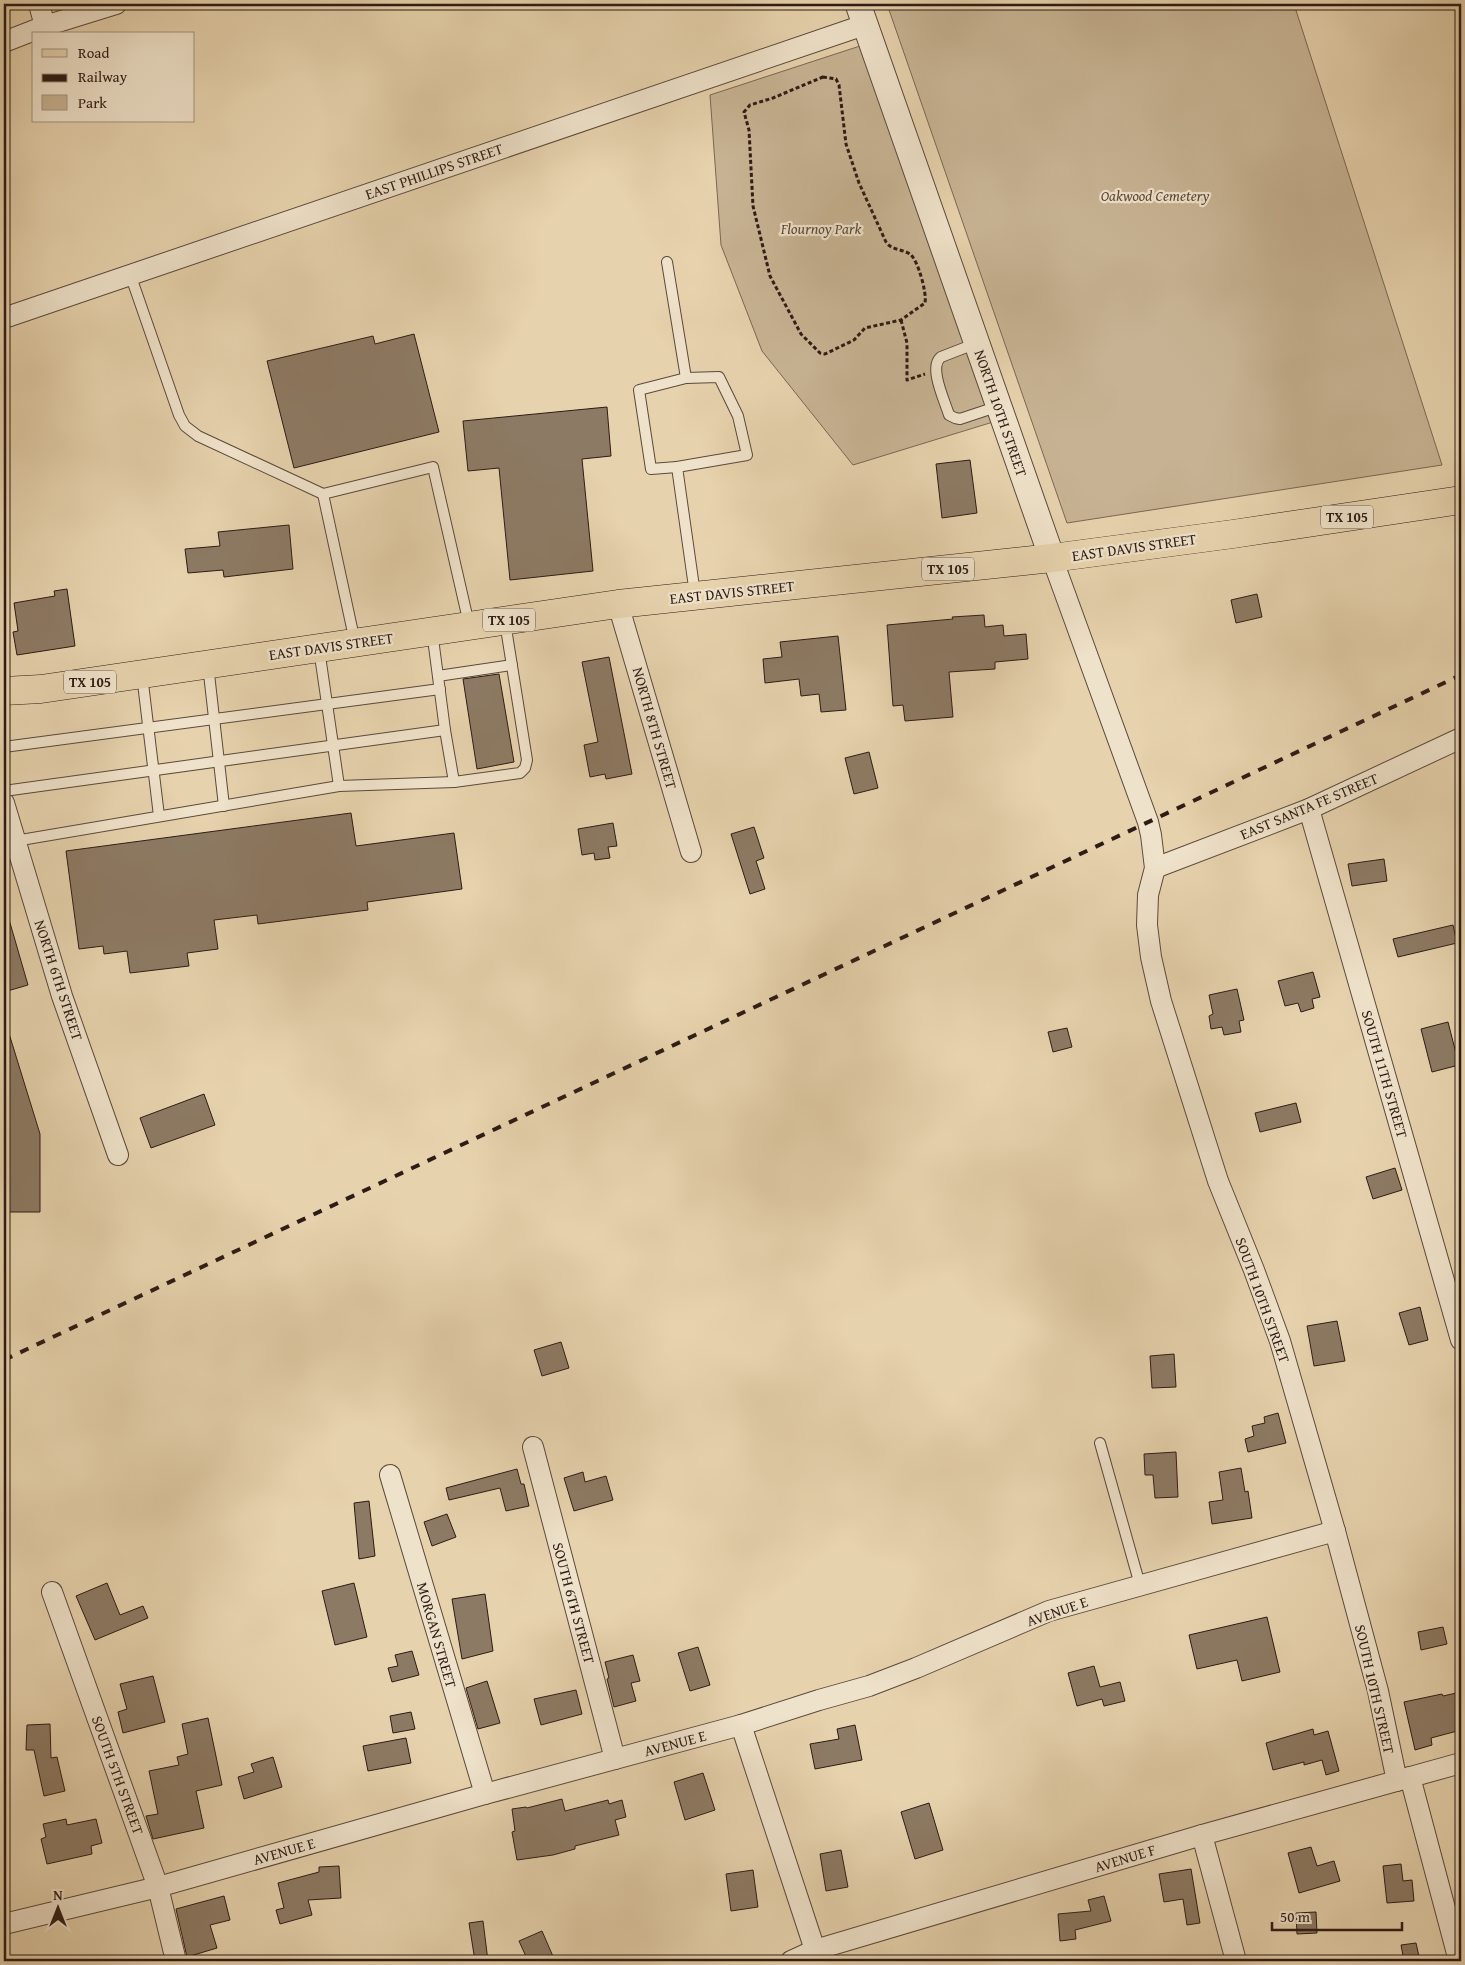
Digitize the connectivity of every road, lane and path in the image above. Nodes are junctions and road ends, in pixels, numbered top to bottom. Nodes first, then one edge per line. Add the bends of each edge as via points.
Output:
1 (38, 4) edge
2 (116, 4) edge
3 (861, 14) edge
4 (45, 26) junction
5 (4, 42) edge
6 (667, 262) dead end
7 (130, 274) junction
8 (4, 318) edge
9 (901, 320) junction
10 (977, 343) junction
11 (935, 370) junction
12 (686, 378) junction
13 (998, 406) junction
14 (676, 467) junction
15 (323, 494) junction
16 (1461, 500) edge
17 (1052, 558) junction
18 (695, 595) junction
19 (618, 604) junction
20 (505, 621) junction
21 (470, 626) junction
22 (432, 632) junction
23 (355, 643) junction
24 (319, 648) junction
25 (208, 664) junction
26 (512, 665) junction
27 (142, 674) junction
28 (438, 676) junction
29 (440, 689) junction
30 (4, 691) edge
31 (327, 704) junction
32 (214, 719) junction
33 (148, 728) junction
34 (445, 730) junction
35 (1461, 738) edge
36 (333, 745) junction
37 (4, 747) edge
38 (219, 761) junction
39 (153, 770) junction
40 (454, 782) junction
41 (339, 786) junction
42 (4, 791) edge
43 (4, 803) edge
44 (224, 806) junction
45 (1309, 809) junction
46 (159, 816) junction
47 (1148, 822) joint
48 (15, 841) junction
49 (691, 852) dead end
50 (1154, 868) junction
51 (118, 1155) dead end
52 (1461, 1340) edge
53 (1100, 1443) dead end
54 (533, 1447) dead end
55 (390, 1475) dead end
56 (1335, 1531) junction
57 (1140, 1586) junction
58 (52, 1592) dead end
59 (741, 1725) junction
60 (616, 1759) junction
61 (1461, 1763) edge
62 (1403, 1779) junction
63 (485, 1794) junction
64 (1202, 1835) junction
65 (158, 1887) junction
66 (4, 1924) edge
67 (815, 1950) junction
68 (176, 1961) edge
69 (791, 1961) edge
70 (1236, 1961) edge
71 (1459, 1961) edge

1 - 4 street
2 - 4 street
3 - 7 street, EAST PHILLIPS STREET
3 - 10 street, NORTH 10TH STREET
4 - 5 street
6 - 12 lane
7 - 8 street, EAST PHILLIPS STREET
7 - 15 lane via 185,426 198,436
9 - 9 path via 925,303 926,292 913,256 886,242 859,183 846,144 842,98 836,79 823,76 750,105 744,112 753,206 770,276 801,334 825,354 854,340 870,325
9 - 11 path via 906,343 907,380
10 - 11 lane via 941,357
10 - 13 street, NORTH 10TH STREET
11 - 13 lane via 949,415 960,419
12 - 14 lane via 639,390 651,469
12 - 14 lane via 719,377 738,416 747,454
13 - 17 street, NORTH 10TH STREET
14 - 18 lane
15 - 21 lane via 433,468
15 - 23 lane
16 - 17 main road, EAST DAVIS STREET / TX 105
17 - 18 main road, EAST DAVIS STREET / TX 105
17 - 47 street, NORTH 10TH STREET
18 - 19 main road, EAST DAVIS STREET / TX 105
19 - 20 main road, EAST DAVIS STREET / TX 105
19 - 49 street, NORTH 8TH STREET
20 - 21 main road, EAST DAVIS STREET / TX 105
20 - 26 lane
21 - 22 main road, EAST DAVIS STREET / TX 105
22 - 23 main road, EAST DAVIS STREET / TX 105
22 - 28 lane
23 - 24 main road, EAST DAVIS STREET / TX 105
24 - 25 main road, EAST DAVIS STREET / TX 105
24 - 31 lane
25 - 27 main road, EAST DAVIS STREET / TX 105
25 - 32 lane
26 - 28 lane
26 - 40 lane via 527,760 525,768 520,773
27 - 30 main road, EAST DAVIS STREET / TX 105 via 41,689
27 - 33 lane
28 - 29 lane
29 - 31 lane
29 - 34 lane
31 - 32 lane
31 - 36 lane
32 - 33 lane
32 - 38 lane
33 - 37 lane
33 - 39 lane
34 - 36 lane
34 - 40 lane
35 - 45 street, EAST SANTA FE STREET
36 - 38 lane
36 - 41 lane
38 - 39 lane
38 - 44 lane
39 - 42 lane
39 - 46 lane
40 - 41 lane
41 - 44 lane
43 - 48 street, NORTH 6TH STREET
44 - 46 lane
45 - 50 street, EAST SANTA FE STREET
45 - 52 street, SOUTH 11TH STREET
46 - 48 lane
47 - 50 street, SOUTH 10TH STREET
48 - 51 street, NORTH 6TH STREET via 62,996
50 - 56 street, SOUTH 10TH STREET via 1148,895 1147,925 1161,1002 1218,1181 1280,1341
53 - 57 lane
54 - 60 street, SOUTH 6TH STREET
55 - 63 street, MORGAN STREET
56 - 57 street, AVENUE E
56 - 62 street, SOUTH 10TH STREET
57 - 59 street, AVENUE E via 1049,1611 869,1686
58 - 65 street, SOUTH 5TH STREET
59 - 60 street, AVENUE E
59 - 67 street
60 - 63 street, AVENUE E
61 - 62 street, AVENUE F
62 - 64 street, AVENUE F
62 - 71 street, SOUTH 10TH STREET
63 - 65 street, AVENUE E
64 - 67 street, AVENUE F
64 - 70 street
65 - 66 street, AVENUE E
65 - 68 street, SOUTH 5TH STREET
67 - 69 street, AVENUE F

